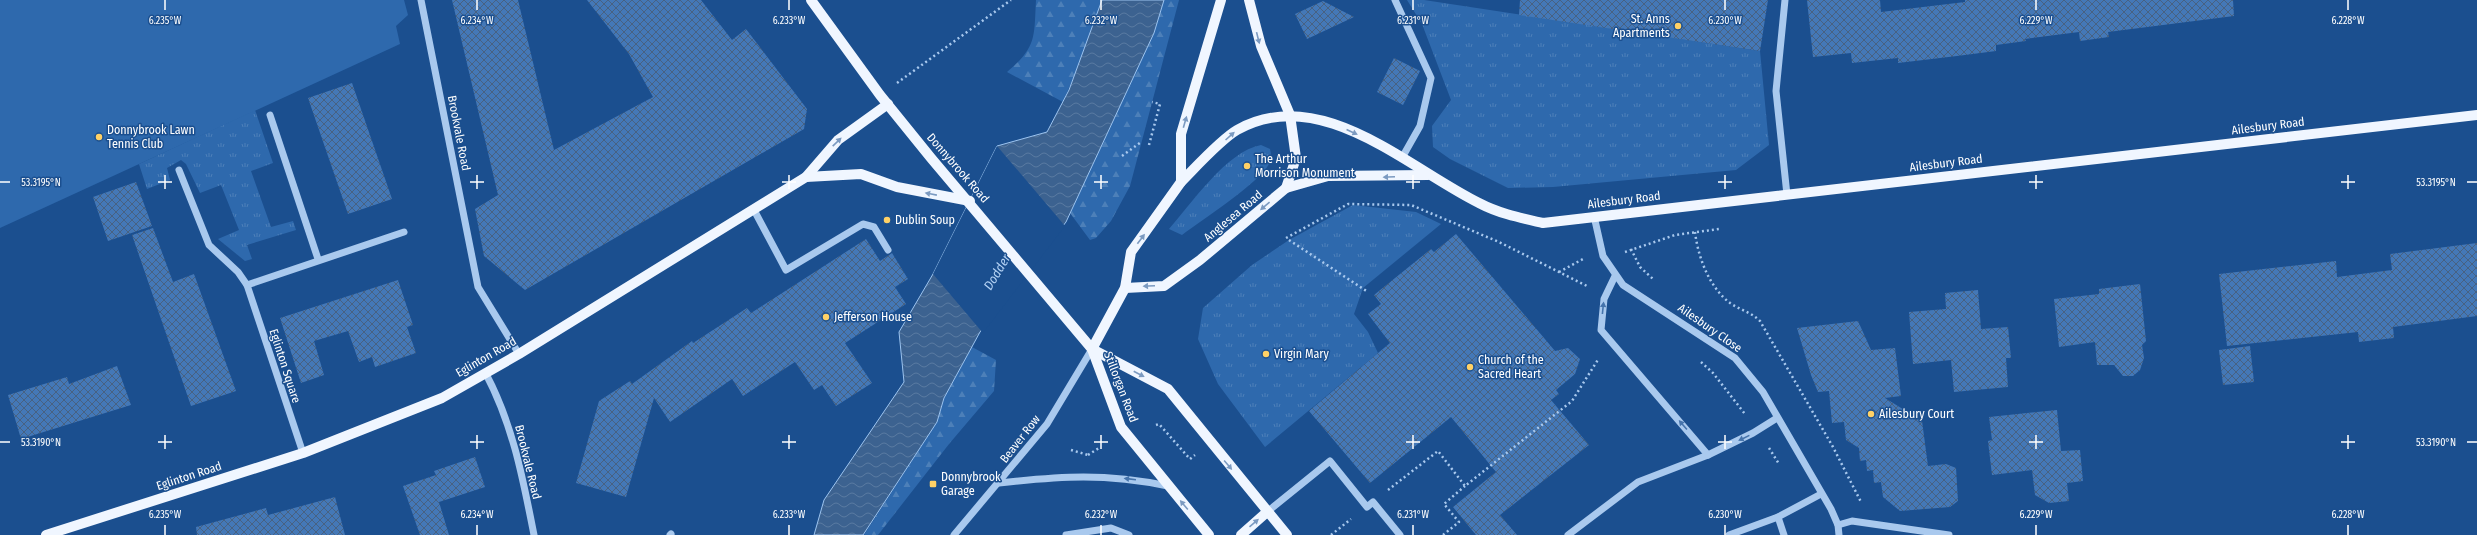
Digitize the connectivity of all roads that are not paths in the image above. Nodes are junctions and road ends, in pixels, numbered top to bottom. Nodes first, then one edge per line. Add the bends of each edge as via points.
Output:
1 (421, 0) edge
2 (1221, 0) edge
3 (1249, 0) edge
4 (1395, 0) edge
5 (1785, 0) edge
6 (813, 1) edge
7 (888, 104) junction
8 (270, 115) dead end
9 (1290, 115) junction
10 (2477, 116) edge
11 (1403, 156) junction
12 (179, 170) dead end
13 (1428, 175) junction
14 (806, 177) junction
15 (1181, 182) junction
16 (1286, 188) junction
17 (1787, 194) junction
18 (970, 201) junction
19 (754, 210) junction
20 (1594, 216) junction
21 (404, 232) dead end
22 (888, 250) dead end
23 (318, 259) junction
24 (1615, 276) junction
25 (247, 285) junction
26 (1125, 288) junction
27 (1092, 349) junction
28 (519, 354) junction
29 (486, 374) junction
30 (1777, 418) junction
31 (303, 453) junction
32 (1708, 455) junction
33 (999, 483) junction
34 (1168, 486) junction
35 (1821, 494) junction
36 (1267, 512) junction
37 (1778, 517) junction
38 (1838, 525) junction
39 (46, 535) edge
40 (534, 535) edge
41 (954, 535) edge
42 (1066, 535) edge
43 (1129, 535) edge
44 (1209, 535) edge
45 (1241, 535) edge
46 (1286, 535) edge
47 (1400, 535) edge
48 (1568, 535) edge
49 (1729, 535) edge
50 (1784, 535) edge
51 (1839, 535) edge
52 (1949, 535) edge

1 - 28 street, Brookvale Road via 478,287
15 -> 2 main road via 1181,134
3 -> 9 main road via 1260,46
4 - 11 street via 1431,78 1420,126
5 - 17 street via 1776,91
6 - 7 main road, Donnybrook Road
14 -> 7 main road, Eglinton Road via 838,140
7 - 18 main road, Donnybrook Road via 931,158
8 - 23 street
9 -> 11 main road, Ailesbury Road via 1328,121
15 -> 9 main road, Ailesbury Road via 1236,131 1261,120
9 - 16 main road via 1296,158
10 - 17 main road, Ailesbury Road
11 - 13 main road, Ailesbury Road
12 - 25 street, Eglinton Square via 209,245 238,272
13 -> 16 main road, Ailesbury Road via 1328,176
13 - 20 main road, Ailesbury Road via 1480,204 1507,215 1543,223
18 -> 14 main road via 897,187 861,174
14 - 19 main road, Eglinton Road
26 -> 15 main road via 1131,252
16 -> 26 main road, Anglesea Road via 1200,260 1164,286
17 - 20 main road, Ailesbury Road
18 - 27 main road, Donnybrook Road
19 - 22 street via 786,270 863,224 874,227
19 - 28 main road, Eglinton Road
20 - 24 street, Ailesbury Close via 1603,256
21 - 23 street
23 - 25 street
24 - 30 street, Ailesbury Close via 1626,287 1735,358 1763,392
32 -> 24 street via 1601,330 1604,299
25 - 31 street, Eglinton Square
26 - 27 main road
27 - 33 street, Beaver Row via 1047,424
27 - 34 main road, Stillorgan Road via 1121,427
27 -> 36 main road, Stillorgan Road via 1168,389
28 - 29 main road, Eglinton Road
29 - 31 main road, Eglinton Road via 442,398
29 - 40 street, Brookvale Road via 501,401 518,454
30 -> 32 street
30 - 35 street, Ailesbury Close
31 - 39 main road, Eglinton Road
32 - 48 street via 1638,482
34 -> 33 street via 1134,479 1086,475
33 - 41 street, Beaver Row
44 -> 34 main road, Stillorgan Road
35 - 37 street
35 - 38 street, Ailesbury Close
45 -> 36 main road
36 - 46 main road, Stillorgan Road
36 - 47 street via 1330,461
37 - 49 street
37 - 50 street
38 - 51 street, Ailesbury Close
38 - 52 street via 1852,521
42 - 43 street via 1111,528

